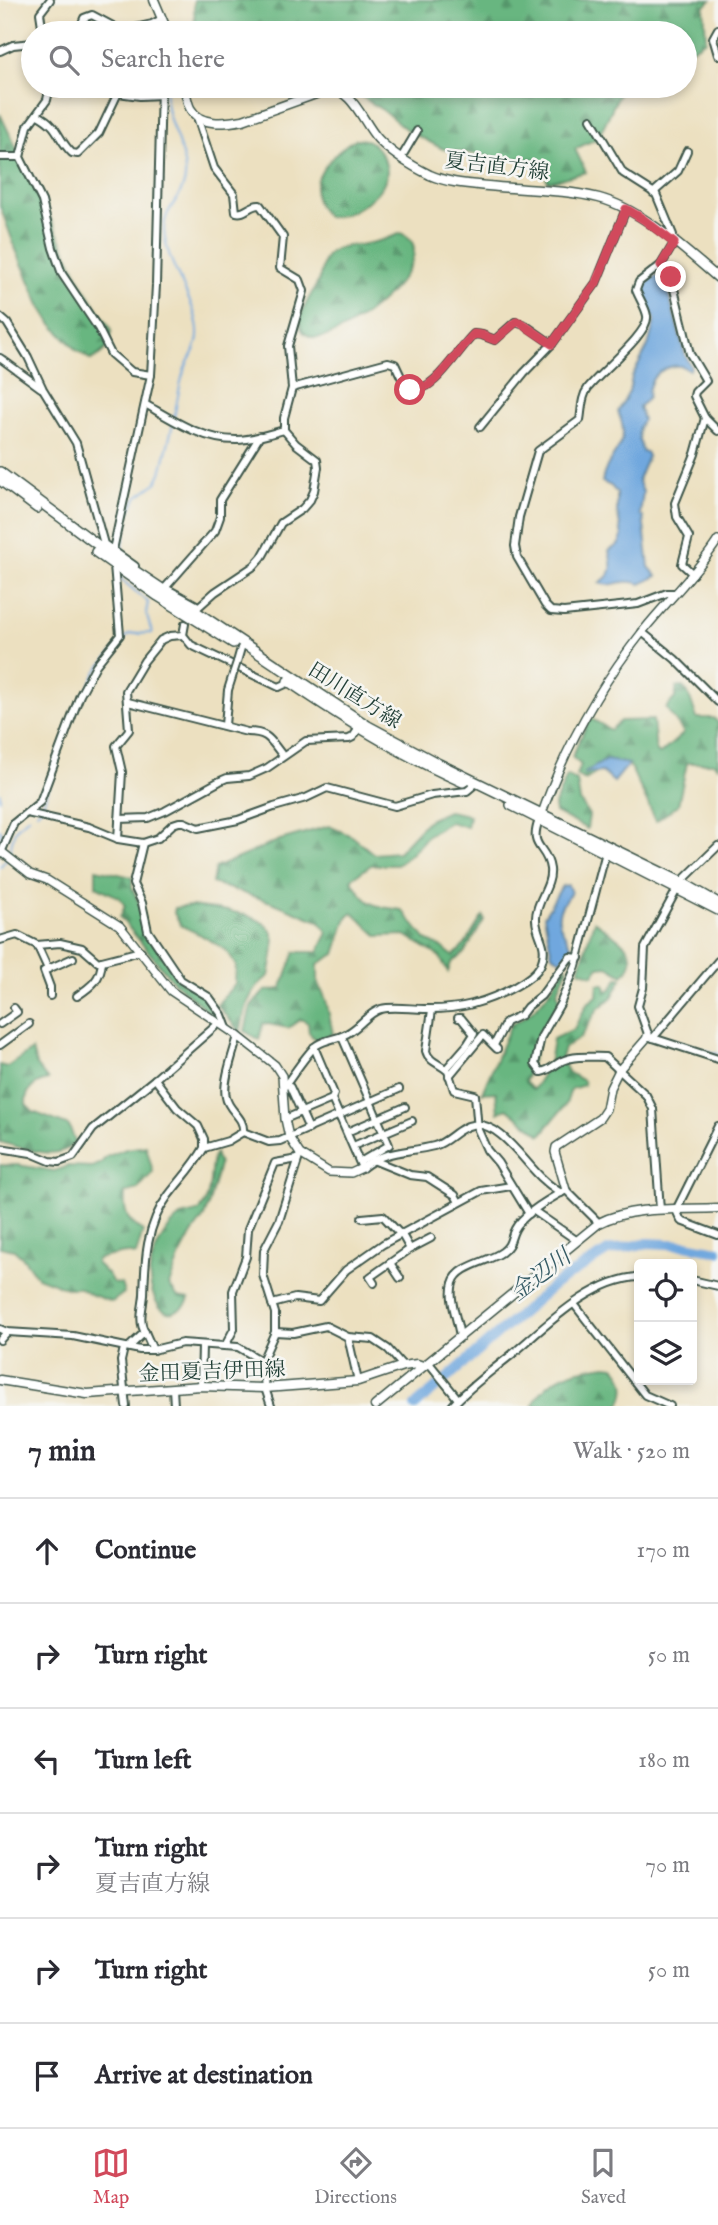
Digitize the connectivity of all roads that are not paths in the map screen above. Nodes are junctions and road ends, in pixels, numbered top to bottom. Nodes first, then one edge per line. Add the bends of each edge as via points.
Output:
1 (50, 0) edge
2 (154, 0) edge
3 (162, 19) joint
4 (41, 21) edge
5 (83, 21) edge
6 (103, 21) edge
7 (158, 21) edge
8 (718, 29) edge
9 (21, 44) edge
10 (0, 51) edge
11 (718, 55) edge
12 (47, 98) edge
13 (116, 98) edge
14 (161, 98) edge
15 (186, 98) edge
16 (305, 98) edge
17 (349, 98) edge
18 (37, 115) junction
19 (197, 117) junction
20 (592, 119) dead end
21 (417, 131) dead end
22 (687, 151) dead end
23 (0, 157) edge
24 (20, 157) junction
25 (401, 158) junction
26 (653, 193) junction
27 (626, 209) junction
28 (674, 243) junction
29 (661, 265) junction
30 (718, 278) edge
31 (0, 317) edge
32 (552, 344) junction
33 (0, 358) edge
34 (151, 375) junction
35 (292, 388) junction
36 (43, 389) junction
37 (145, 404) junction
38 (705, 418) junction
39 (480, 427) dead end
40 (284, 430) junction
41 (718, 431) edge
42 (260, 436) junction
43 (0, 472) edge
44 (0, 481) edge
45 (718, 540) edge
46 (113, 550) junction
47 (114, 565) junction
48 (693, 574) junction
49 (165, 588) junction
50 (674, 593) junction
51 (186, 624) dead end
52 (642, 632) junction
53 (183, 635) junction
54 (241, 648) junction
55 (290, 682) junction
56 (128, 702) junction
57 (718, 702) edge
58 (225, 725) junction
59 (359, 728) junction
60 (283, 756) junction
61 (473, 786) junction
62 (27, 813) junction
63 (541, 817) junction
64 (119, 819) junction
65 (118, 839) junction
66 (143, 843) junction
67 (718, 846) edge
68 (606, 852) junction
69 (4, 855) edge
70 (679, 885) junction
71 (718, 903) edge
72 (718, 911) edge
73 (0, 940) edge
74 (37, 945) junction
75 (141, 951) junction
76 (73, 958) dead end
77 (579, 958) junction
78 (102, 961) junction
79 (718, 961) edge
80 (48, 969) junction
81 (50, 996) dead end
82 (77, 996) dead end
83 (14, 1008) dead end
84 (432, 1010) junction
85 (458, 1018) dead end
86 (219, 1023) junction
87 (0, 1024) edge
88 (29, 1024) dead end
89 (227, 1030) junction
90 (238, 1036) junction
91 (649, 1036) junction
92 (342, 1037) junction
93 (0, 1045) edge
94 (314, 1047) junction
95 (718, 1059) edge
96 (620, 1070) junction
97 (447, 1072) junction
98 (155, 1079) junction
99 (287, 1087) junction
100 (399, 1089) dead end
101 (332, 1099) junction
102 (371, 1101) junction
103 (405, 1107) dead end
104 (302, 1112) junction
105 (339, 1116) junction
106 (378, 1118) junction
107 (285, 1119) junction
108 (412, 1121) dead end
109 (478, 1124) junction
110 (718, 1126) edge
111 (309, 1129) junction
112 (243, 1132) junction
113 (346, 1132) junction
114 (384, 1133) junction
115 (289, 1137) junction
116 (353, 1146) junction
117 (204, 1148) junction
118 (0, 1149) edge
119 (299, 1156) junction
120 (373, 1160) junction
121 (361, 1165) junction
122 (511, 1186) junction
123 (564, 1192) junction
124 (459, 1202) junction
125 (718, 1208) edge
126 (660, 1210) junction
127 (676, 1210) junction
128 (531, 1213) junction
129 (362, 1218) dead end
130 (599, 1223) junction
131 (401, 1233) junction
132 (718, 1236) edge
133 (431, 1238) dead end
134 (576, 1240) junction
135 (247, 1241) junction
136 (265, 1247) junction
137 (410, 1249) junction
138 (390, 1263) junction
139 (634, 1277) edge
140 (400, 1278) dead end
141 (697, 1281) edge
142 (374, 1283) dead end
143 (718, 1286) edge
144 (272, 1304) junction
145 (574, 1304) junction
146 (3, 1330) edge
147 (145, 1332) junction
148 (275, 1332) junction
149 (348, 1337) junction
150 (460, 1337) junction
151 (0, 1340) edge
152 (202, 1345) junction
153 (225, 1346) junction
154 (126, 1348) junction
155 (153, 1350) junction
156 (262, 1361) junction
157 (428, 1365) junction
158 (403, 1366) junction
159 (0, 1380) edge
160 (358, 1381) junction
161 (201, 1385) junction
162 (173, 1388) junction
163 (265, 1388) junction
164 (126, 1391) junction
165 (456, 1396) junction
166 (126, 1406) edge
167 (174, 1406) edge
168 (271, 1406) edge
169 (375, 1406) edge
170 (452, 1406) edge
171 (670, 1406) edge

1 - 4 street via 40,13
2 - 3 main road
3 - 7 street
5 - 6 street via 92,15
8 - 11 street via 713,38
9 - 10 street
12 - 18 street
13 - 18 street via 99,133 78,154 72,153 50,121
14 - 34 street
15 - 19 main road
16 - 19 main road, 夏吉直方線 via 243,120
17 - 25 main road, 夏吉直方線 via 379,140
18 - 24 street via 27,126
19 - 35 street via 214,168 234,194 236,212 260,205 283,237 280,268 303,286 288,346
20 - 26 street via 623,173
21 - 25 street
22 - 26 street via 678,171
23 - 24 street
24 - 34 street via 42,201 62,274 111,354 132,372
25 - 27 main road, 夏吉直方線 via 451,181 565,192
26 - 28 street
27 - 28 main road, 夏吉直方線
27 - 32 street via 596,283
28 - 29 street
28 - 30 main road, 夏吉直方線
29 - 38 street via 671,277 690,354 706,381 694,396
29 - 50 street via 639,282 636,290 647,325 587,388 580,420 538,451 515,546 551,611 638,604
31 - 36 street via 28,357
32 - 35 street via 516,322 495,340 474,334 423,390 410,390 395,364 388,362
32 - 39 street
33 - 36 street
34 - 37 street
35 - 40 street
36 - 46 street via 76,443 104,544
37 - 42 street via 212,437
37 - 46 street
38 - 41 street
38 - 48 street via 675,503 689,537 682,564
40 - 42 street
40 - 49 street via 317,460 310,500 281,523 254,566 197,608
42 - 49 street via 220,500 215,531
43 - 63 main road, 田川直方線 via 114,558 341,709
44 - 47 main road, 田川直方線
45 - 48 street
46 - 49 street
47 - 54 main road, 田川直方線
47 - 62 street via 120,635 80,695 40,802
48 - 50 street
50 - 52 street
51 - 53 street
52 - 57 street
52 - 63 street via 592,703
53 - 55 street via 191,645 279,687
53 - 56 street via 161,640 126,691
54 - 55 main road, 田川直方線
54 - 58 street, bridge via 228,690
55 - 59 main road, 田川直方線
56 - 58 street
56 - 64 street via 129,730 116,746 122,772
58 - 60 street via 265,734
59 - 60 street via 349,739 306,741
59 - 61 main road, 田川直方線
60 - 64 street via 258,772 227,778 148,818
61 - 63 main road, 田川直方線
61 - 66 street via 395,806 327,788 238,820 198,828 179,822
62 - 65 street via 89,827
62 - 69 street via 15,823
63 - 68 main road, 田川直方線
63 - 70 main road, 田川直方線
63 - 84 street via 535,841 550,865 550,877 536,920 544,956 538,970 494,999
64 - 65 street
65 - 66 street
66 - 89 street via 133,884 148,931 181,980 209,997
67 - 70 street
68 - 70 main road, 田川直方線
68 - 77 street
69 - 75 street via 107,916
70 - 71 main road, 田川直方線
70 - 72 main road, 田川直方線
70 - 91 street via 644,953 638,1006
73 - 74 street via 17,935
74 - 78 street via 60,943 82,948
74 - 80 street
75 - 78 street
75 - 86 street via 171,992
76 - 80 street
77 - 96 street via 541,1037 536,1068 541,1072 578,1057 605,1057
77 - 97 street via 570,957 541,996 521,1016 506,1022 495,1047 483,1035
78 - 82 street via 94,984
79 - 91 street
80 - 81 street via 44,971
83 - 87 street via 17,1012
84 - 92 street via 382,1009
84 - 97 street via 426,1051 430,1060
85 - 97 street via 474,1034
86 - 89 street
86 - 98 street
88 - 93 street
89 - 90 street
90 - 99 street via 275,1065
90 - 112 street via 224,1093 243,1123
91 - 95 street
91 - 96 street
92 - 94 street
92 - 102 street
94 - 99 street
94 - 101 street via 334,1094
96 - 123 street via 600,1118 556,1147
96 - 126 street via 646,1095 653,1109
97 - 109 street via 454,1090 475,1095
98 - 117 street via 198,1126
98 - 118 street via 93,1129 66,1161
99 - 104 street
99 - 107 street
100 - 102 street
101 - 104 street
101 - 105 street
102 - 105 street
102 - 106 street
103 - 106 street
104 - 107 street
104 - 111 street
105 - 111 street
105 - 113 street
106 - 113 street
106 - 114 street
107 - 115 street
108 - 114 street
109 - 120 street via 468,1125 444,1142
109 - 122 street via 487,1150
109 - 123 street via 503,1136 543,1179
110 - 127 street
111 - 115 street
112 - 115 street via 269,1142
112 - 117 street
113 - 116 street
114 - 116 street
114 - 121 street via 389,1144
115 - 119 street
116 - 121 street
117 - 147 street via 152,1224 144,1265 141,1318
119 - 121 street via 329,1172 351,1173
119 - 135 street via 275,1163
119 - 136 street via 279,1221
120 - 121 street
120 - 124 street via 427,1177
122 - 124 street via 481,1191
122 - 128 street
123 - 128 street
123 - 130 street
124 - 131 street
125 - 127 main road
126 - 127 main road
126 - 130 main road via 624,1214
127 - 132 street via 681,1221
128 - 134 street
128 - 150 street via 514,1230 503,1252 455,1279 453,1298
129 - 131 street via 383,1216
130 - 134 main road
131 - 137 street
131 - 144 street via 346,1270 319,1301 295,1298
133 - 137 street
134 - 150 main road
135 - 136 street
135 - 153 street via 233,1291 234,1329
136 - 144 street via 263,1275
137 - 138 street
138 - 140 street
138 - 142 street via 370,1277
139 - 145 street
141 - 143 street
144 - 148 street
145 - 165 street
145 - 171 street via 645,1395
146 - 151 street
146 - 154 street via 73,1336
147 - 154 street
147 - 155 street
148 - 149 street via 326,1326
148 - 156 street
149 - 158 street via 373,1339
149 - 160 street
150 - 157 main road
152 - 153 street
152 - 155 street via 182,1343
152 - 161 street
153 - 156 street via 246,1350
154 - 155 street
154 - 164 street via 121,1361
156 - 163 street
157 - 158 main road, 金田夏吉伊田線
157 - 165 street
157 - 169 main road
158 - 160 main road, 金田夏吉伊田線
159 - 164 main road, 金田夏吉伊田線 via 87,1394
160 - 163 main road, 金田夏吉伊田線
161 - 162 main road, 金田夏吉伊田線
161 - 163 main road, 金田夏吉伊田線
162 - 164 main road, 金田夏吉伊田線
162 - 167 street
163 - 168 street
164 - 166 street
165 - 170 street

